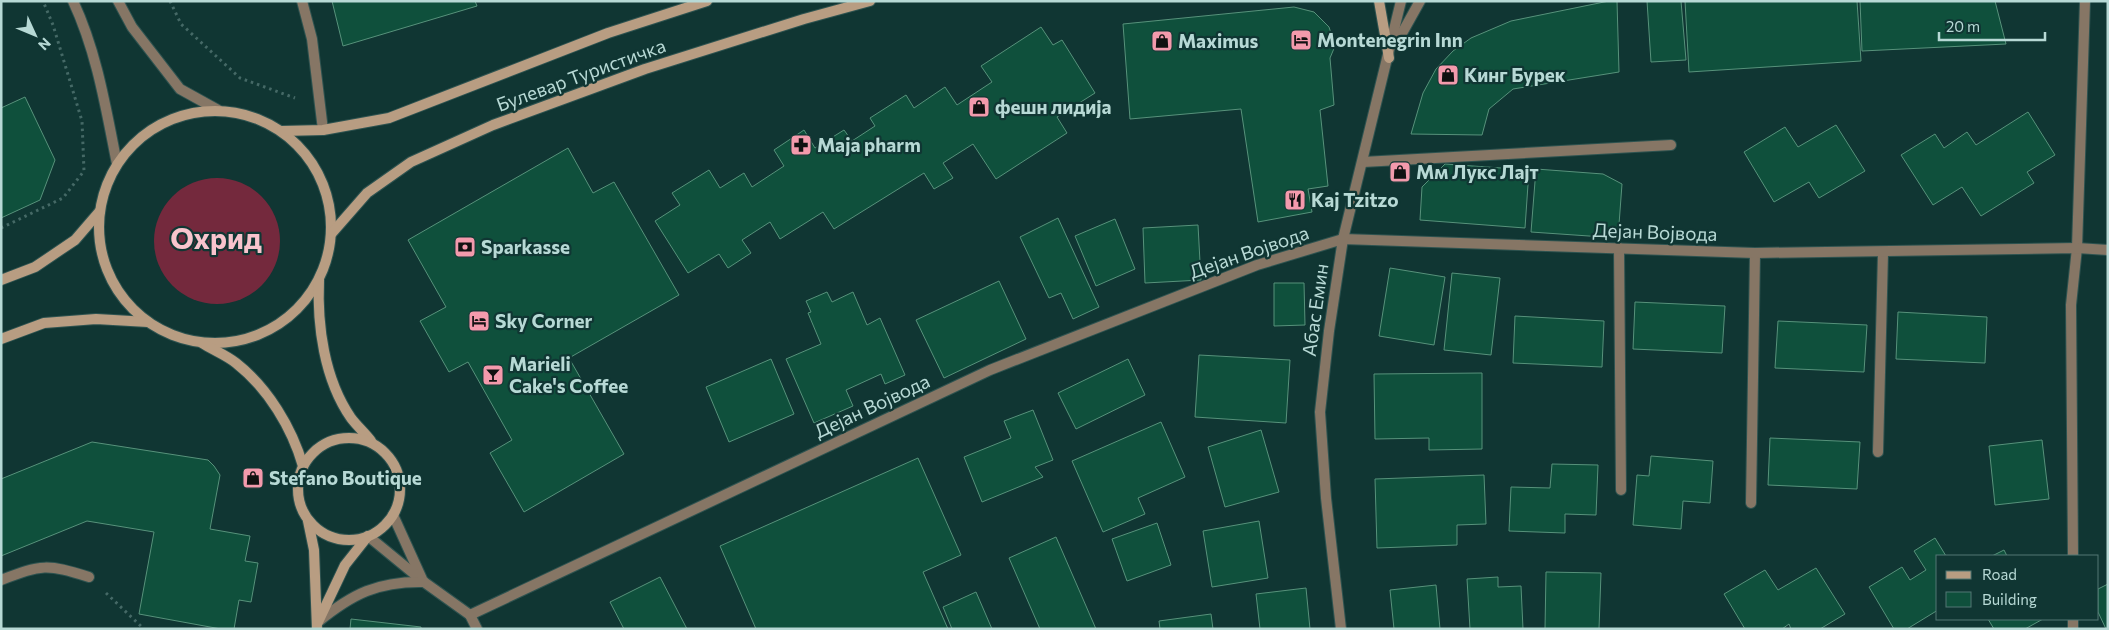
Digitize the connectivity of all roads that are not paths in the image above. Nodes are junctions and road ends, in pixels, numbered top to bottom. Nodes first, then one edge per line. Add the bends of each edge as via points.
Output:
1 (73, 1) edge
2 (118, 1) edge
3 (302, 1) edge
4 (707, 1) edge
5 (870, 1) edge
6 (1379, 1) edge
7 (1401, 1) edge
8 (1420, 1) edge
9 (2085, 1) edge
10 (1389, 58) junction
11 (218, 110) junction
12 (322, 130) junction
13 (282, 131) junction
14 (1671, 145) dead end
15 (1363, 162) junction
16 (117, 164) junction
17 (100, 211) junction
18 (332, 233) junction
19 (1343, 239) junction
20 (1619, 248) junction
21 (2077, 248) junction
22 (2108, 250) edge
23 (1755, 253) junction
24 (1882, 253) junction
25 (1, 280) edge
26 (319, 280) junction
27 (148, 322) junction
28 (1, 339) edge
29 (201, 343) junction
30 (374, 444) junction
31 (1878, 452) dead end
32 (303, 466) junction
33 (1621, 490) dead end
34 (1750, 503) dead end
35 (393, 515) junction
36 (308, 520) junction
37 (368, 536) junction
38 (2073, 555) edge
39 (88, 578) road end
40 (1, 580) edge
41 (424, 582) junction
42 (470, 615) junction
43 (317, 626) edge
44 (477, 629) edge
45 (1341, 629) edge

1 - 16 street via 84,24 100,83
2 - 11 street via 132,27 180,89
3 - 12 street via 312,39
4 - 12 main road, Булевар Туристичка via 608,33 389,118
5 - 18 main road, Булевар Туристичка via 645,69 493,125 411,162 367,193
6 - 10 main road
7 - 10 street, Абас Емин
8 - 10 street
9 - 21 street
10 - 15 street, Абас Емин
11 - 13 main road via 252,116
11 - 16 main road via 179,116 144,134
12 - 13 main road, Булевар Туристичка
13 - 18 main road via 310,158 328,194
14 - 15 street
15 - 19 street, Абас Емин
16 - 17 main road via 106,186
17 - 25 main road via 75,240 35,267
17 - 27 main road via 100,243 108,274 124,301
18 - 26 main road via 328,257
19 - 20 street, Дејан Војвода
19 - 42 street, Дејан Војвода via 1257,265 990,370
19 - 45 street, Абас Емин via 1320,412
20 - 23 street, Дејан Војвода
20 - 33 street
21 - 22 street, Дејан Војвода
21 - 24 street, Дејан Војвода
21 - 38 street via 2071,305
23 - 24 street, Дејан Војвода
23 - 34 street
24 - 31 street
26 - 29 main road via 298,309 270,330 236,341
26 - 30 main road via 317,312 334,385 351,417
27 - 28 main road via 96,319 44,323
27 - 29 main road via 173,336
29 - 32 main road via 235,362 262,389 296,441
30 - 32 main road via 360,439 333,440 310,455
30 - 35 main road via 396,468 400,483 399,500
32 - 36 main road via 298,494
35 - 37 main road via 383,527
35 - 41 street
36 - 37 main road via 321,532 336,538 352,540
36 - 43 main road via 314,550
37 - 41 street
37 - 43 main road via 345,565
39 - 40 street via 56,567 30,568
41 - 42 street
41 - 43 street via 398,582 369,588 338,606
42 - 44 street

